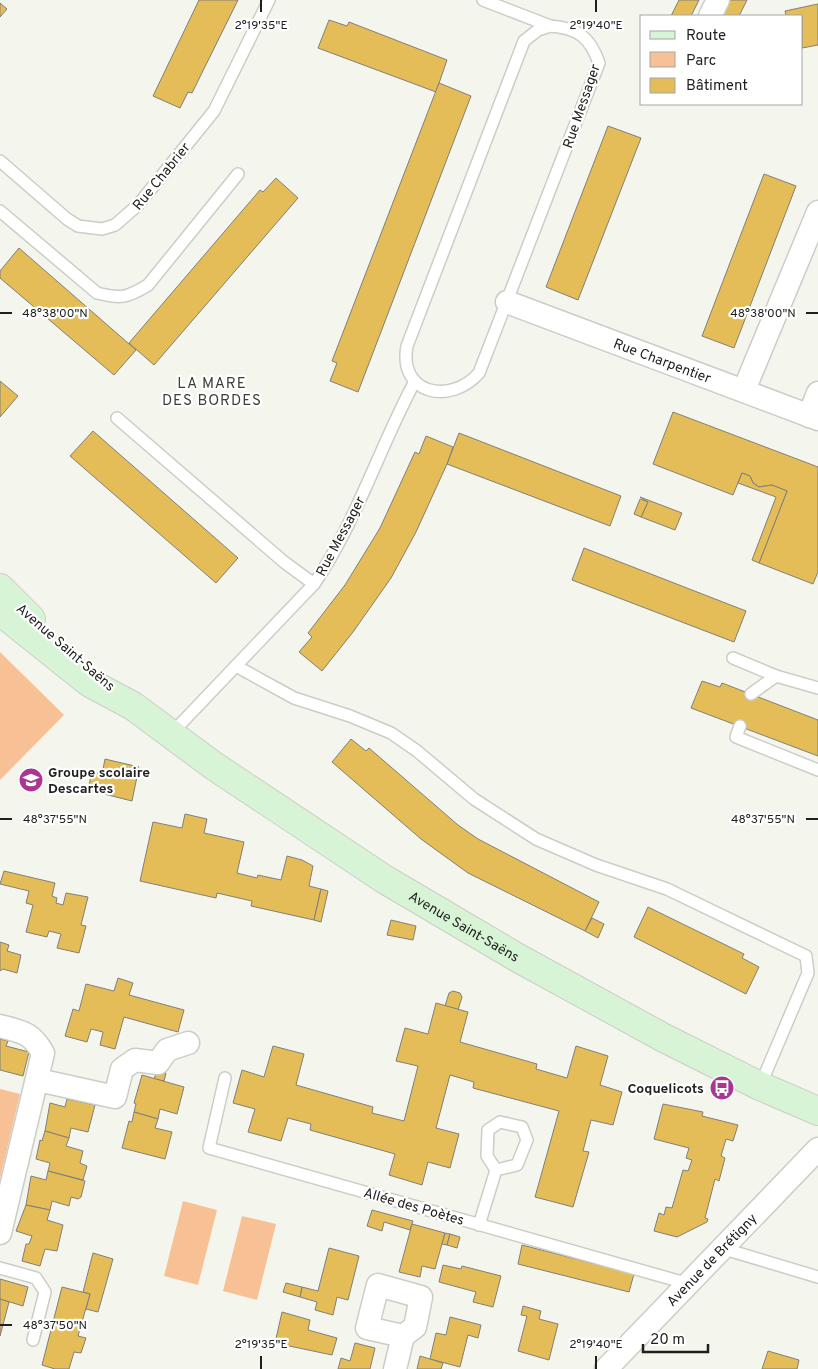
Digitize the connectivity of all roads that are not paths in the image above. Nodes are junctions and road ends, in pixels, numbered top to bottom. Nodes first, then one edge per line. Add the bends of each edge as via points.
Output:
1 (269, 0) edge
2 (483, 0) edge
3 (718, 0) edge
4 (710, 15) edge
5 (550, 26) junction
6 (0, 161) edge
7 (238, 174) dead end
8 (0, 211) edge
9 (818, 212) edge
10 (507, 302) junction
11 (415, 381) junction
12 (744, 390) junction
13 (818, 393) edge
14 (814, 417) edge
15 (117, 418) dead end
16 (314, 584) junction
17 (0, 588) edge
18 (0, 611) edge
19 (733, 658) dead end
20 (236, 666) junction
21 (776, 676) junction
22 (818, 688) edge
23 (751, 694) dead end
24 (133, 706) junction
25 (740, 726) dead end
26 (171, 734) junction
27 (818, 770) edge
28 (0, 1026) edge
29 (188, 1043) dead end
30 (225, 1078) dead end
31 (38, 1080) junction
32 (760, 1086) junction
33 (818, 1111) edge
34 (818, 1149) edge
35 (496, 1170) junction
36 (478, 1225) junction
37 (0, 1232) edge
38 (721, 1248) junction
39 (0, 1268) edge
40 (818, 1277) edge
41 (689, 1284) junction
42 (403, 1336) dead end
43 (33, 1340) dead end
44 (395, 1369) edge
45 (606, 1369) edge

1 - 6 lane, Rue Chabrier via 214,111 138,205 115,225 102,229 78,226
2 - 5 lane, Rue Messager
3 - 4 street
5 - 10 lane, Rue Messager via 567,27 581,34 593,46 599,63
5 - 11 lane via 538,30 524,41 407,346 405,366
7 - 8 lane via 148,286 129,296 115,298 97,293
9 - 12 street
10 - 11 lane, Rue Messager via 483,366 473,380 448,392 435,391
10 - 12 street, Rue Charpentier
11 - 16 lane, Rue Messager via 393,421 362,497
12 - 14 street, Rue Charpentier
13 - 14 street
15 - 16 lane via 284,562
16 - 20 lane, Rue Messager
17 - 24 street, Avenue Saint-Saëns via 31,620 101,674
18 - 24 street, Avenue Saint-Saëns via 90,682
19 - 21 lane
20 - 26 lane, Rue Messager
20 - 32 lane via 294,698 391,733 474,800 536,839 596,865 667,889 806,956 808,972
21 - 22 lane
21 - 23 lane
24 - 26 street, Avenue Saint-Saëns
25 - 27 lane via 736,737
26 - 32 street, Avenue Saint-Saëns via 384,879 527,963
28 - 31 street via 27,1033 36,1041 43,1053
29 - 31 street via 167,1050 158,1063 135,1060 122,1069 115,1097
30 - 36 lane, Allée des Poètes via 209,1148
31 - 37 street
32 - 33 street, Avenue Saint-Saëns
34 - 38 street, Avenue de Brétigny
35 - 35 lane via 517,1165 526,1140 522,1127 500,1122 488,1130 487,1156
35 - 36 lane
36 - 41 lane, Allée des Poètes
38 - 40 lane
38 - 41 street, Avenue de Brétigny
39 - 43 lane via 36,1278 45,1292
41 - 45 street, Avenue de Brétigny
42 - 44 street

